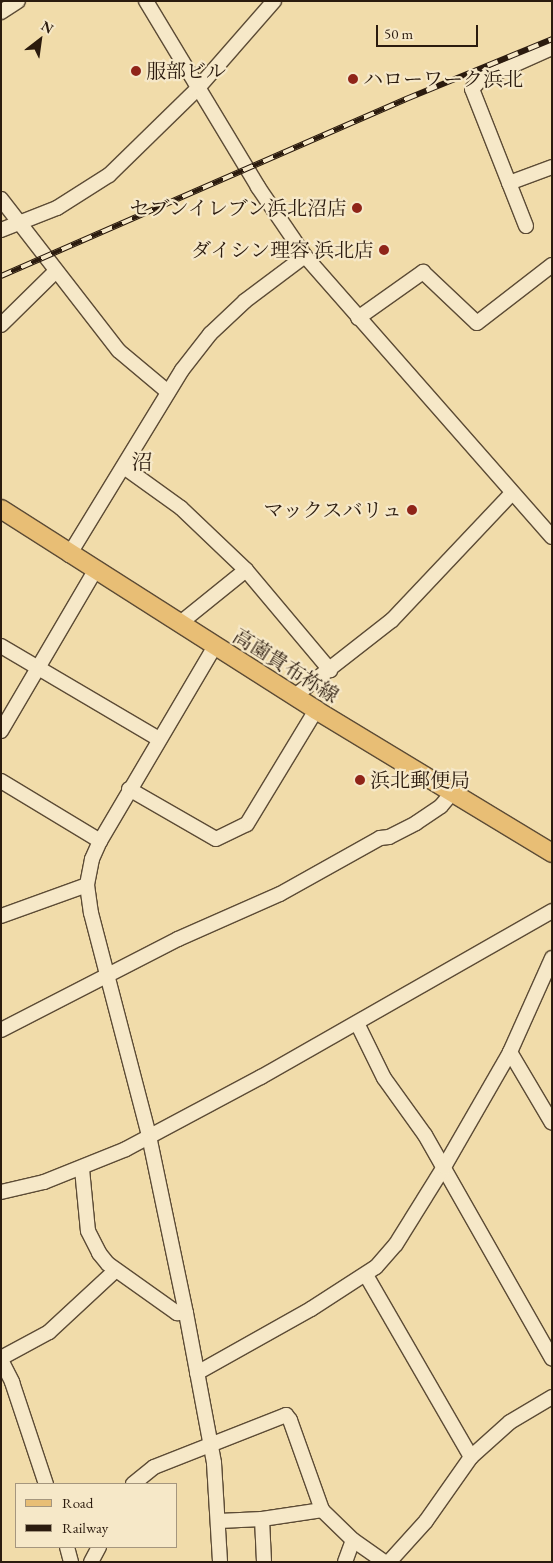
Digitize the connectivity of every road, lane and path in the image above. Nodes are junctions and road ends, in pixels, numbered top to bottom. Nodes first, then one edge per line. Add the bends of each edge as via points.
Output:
1 (18, 1) edge
2 (146, 1) edge
3 (274, 1) edge
4 (1, 12) edge
5 (552, 48) edge
6 (197, 89) junction
7 (552, 166) edge
8 (509, 183) junction
9 (1, 199) edge
10 (21, 223) junction
11 (526, 226) dead end
12 (1, 230) edge
13 (305, 256) junction
14 (552, 265) edge
15 (56, 271) junction
16 (358, 318) junction
17 (1, 324) edge
18 (168, 392) junction
19 (124, 467) junction
20 (512, 492) junction
21 (1, 509) edge
22 (552, 537) edge
23 (69, 555) junction
24 (246, 570) junction
25 (95, 572) junction
26 (179, 624) junction
27 (1, 646) edge
28 (214, 646) junction
29 (40, 668) junction
30 (330, 670) junction
31 (296, 695) junction
32 (316, 710) junction
33 (1, 731) edge
34 (159, 739) junction
35 (1, 781) edge
36 (129, 789) junction
37 (452, 793) junction
38 (100, 841) junction
39 (552, 853) edge
40 (88, 885) junction
41 (552, 912) edge
42 (1, 916) edge
43 (552, 958) edge
44 (108, 976) junction
45 (357, 1022) junction
46 (1, 1030) edge
47 (510, 1052) junction
48 (552, 1123) edge
49 (149, 1136) junction
50 (444, 1167) junction
51 (82, 1168) junction
52 (1, 1192) edge
53 (116, 1270) junction
54 (366, 1275) junction
55 (186, 1313) junction
56 (1, 1359) edge
57 (552, 1359) edge
58 (197, 1373) junction
59 (552, 1397) edge
60 (211, 1445) junction
61 (471, 1457) junction
62 (46, 1483) edge
63 (134, 1483) edge
64 (322, 1510) junction
65 (262, 1519) junction
66 (219, 1521) junction
67 (353, 1540) junction
68 (67, 1548) edge
69 (98, 1548) edge
70 (72, 1562) edge
71 (91, 1562) edge
72 (220, 1562) edge
73 (264, 1562) edge
74 (345, 1562) edge
75 (385, 1562) edge
76 (390, 1562) edge

1 - 4 street
2 - 6 street
3 - 6 street
5 - 8 street via 480,80 472,89
6 - 10 street via 110,175 56,208
6 - 13 street
7 - 8 street
8 - 11 street
9 - 10 street
10 - 12 street
10 - 15 street
13 - 16 street
13 - 18 street via 245,301 210,334
14 - 16 street via 477,323 423,272
15 - 17 street
15 - 18 street via 120,351
16 - 20 street
18 - 19 street
19 - 23 street
19 - 24 street via 181,508
20 - 22 street
20 - 30 street via 392,620
21 - 23 main road, 高薗貴布祢線
23 - 25 main road, 高薗貴布祢線
24 - 26 street
24 - 30 street
25 - 26 main road, 高薗貴布祢線
25 - 29 street
26 - 28 main road, 高薗貴布祢線
27 - 29 street
28 - 31 main road, 高薗貴布祢線
28 - 34 street
29 - 33 street
29 - 34 street
30 - 31 street
31 - 32 main road, 高薗貴布祢線
32 - 36 street via 247,824 216,839
32 - 37 main road, 高薗貴布祢線
34 - 36 street
35 - 38 street
36 - 38 street
37 - 39 main road, 高薗貴布祢線
37 - 44 street via 442,806 416,823 389,837 380,838 270,899 255,902
38 - 40 street via 92,859
40 - 42 street
40 - 44 street via 91,913
41 - 45 street
43 - 47 street
44 - 46 street
44 - 49 street
45 - 49 street
45 - 50 street via 384,1078
47 - 48 street
47 - 50 street
49 - 51 street
49 - 55 street
50 - 54 street via 396,1244
50 - 57 street
51 - 52 street
51 - 53 street via 88,1231 99,1253
53 - 55 street via 177,1312
53 - 56 street via 49,1332
54 - 58 street
54 - 61 street
55 - 58 street
56 - 62 street via 12,1382
58 - 60 street
59 - 61 street via 510,1422
60 - 63 street via 154,1467
60 - 64 street via 286,1415
60 - 66 street
61 - 76 street via 426,1521
64 - 65 street
64 - 67 street
65 - 66 street
65 - 73 street
66 - 72 street
67 - 74 street
67 - 75 street
68 - 70 street
69 - 71 street

